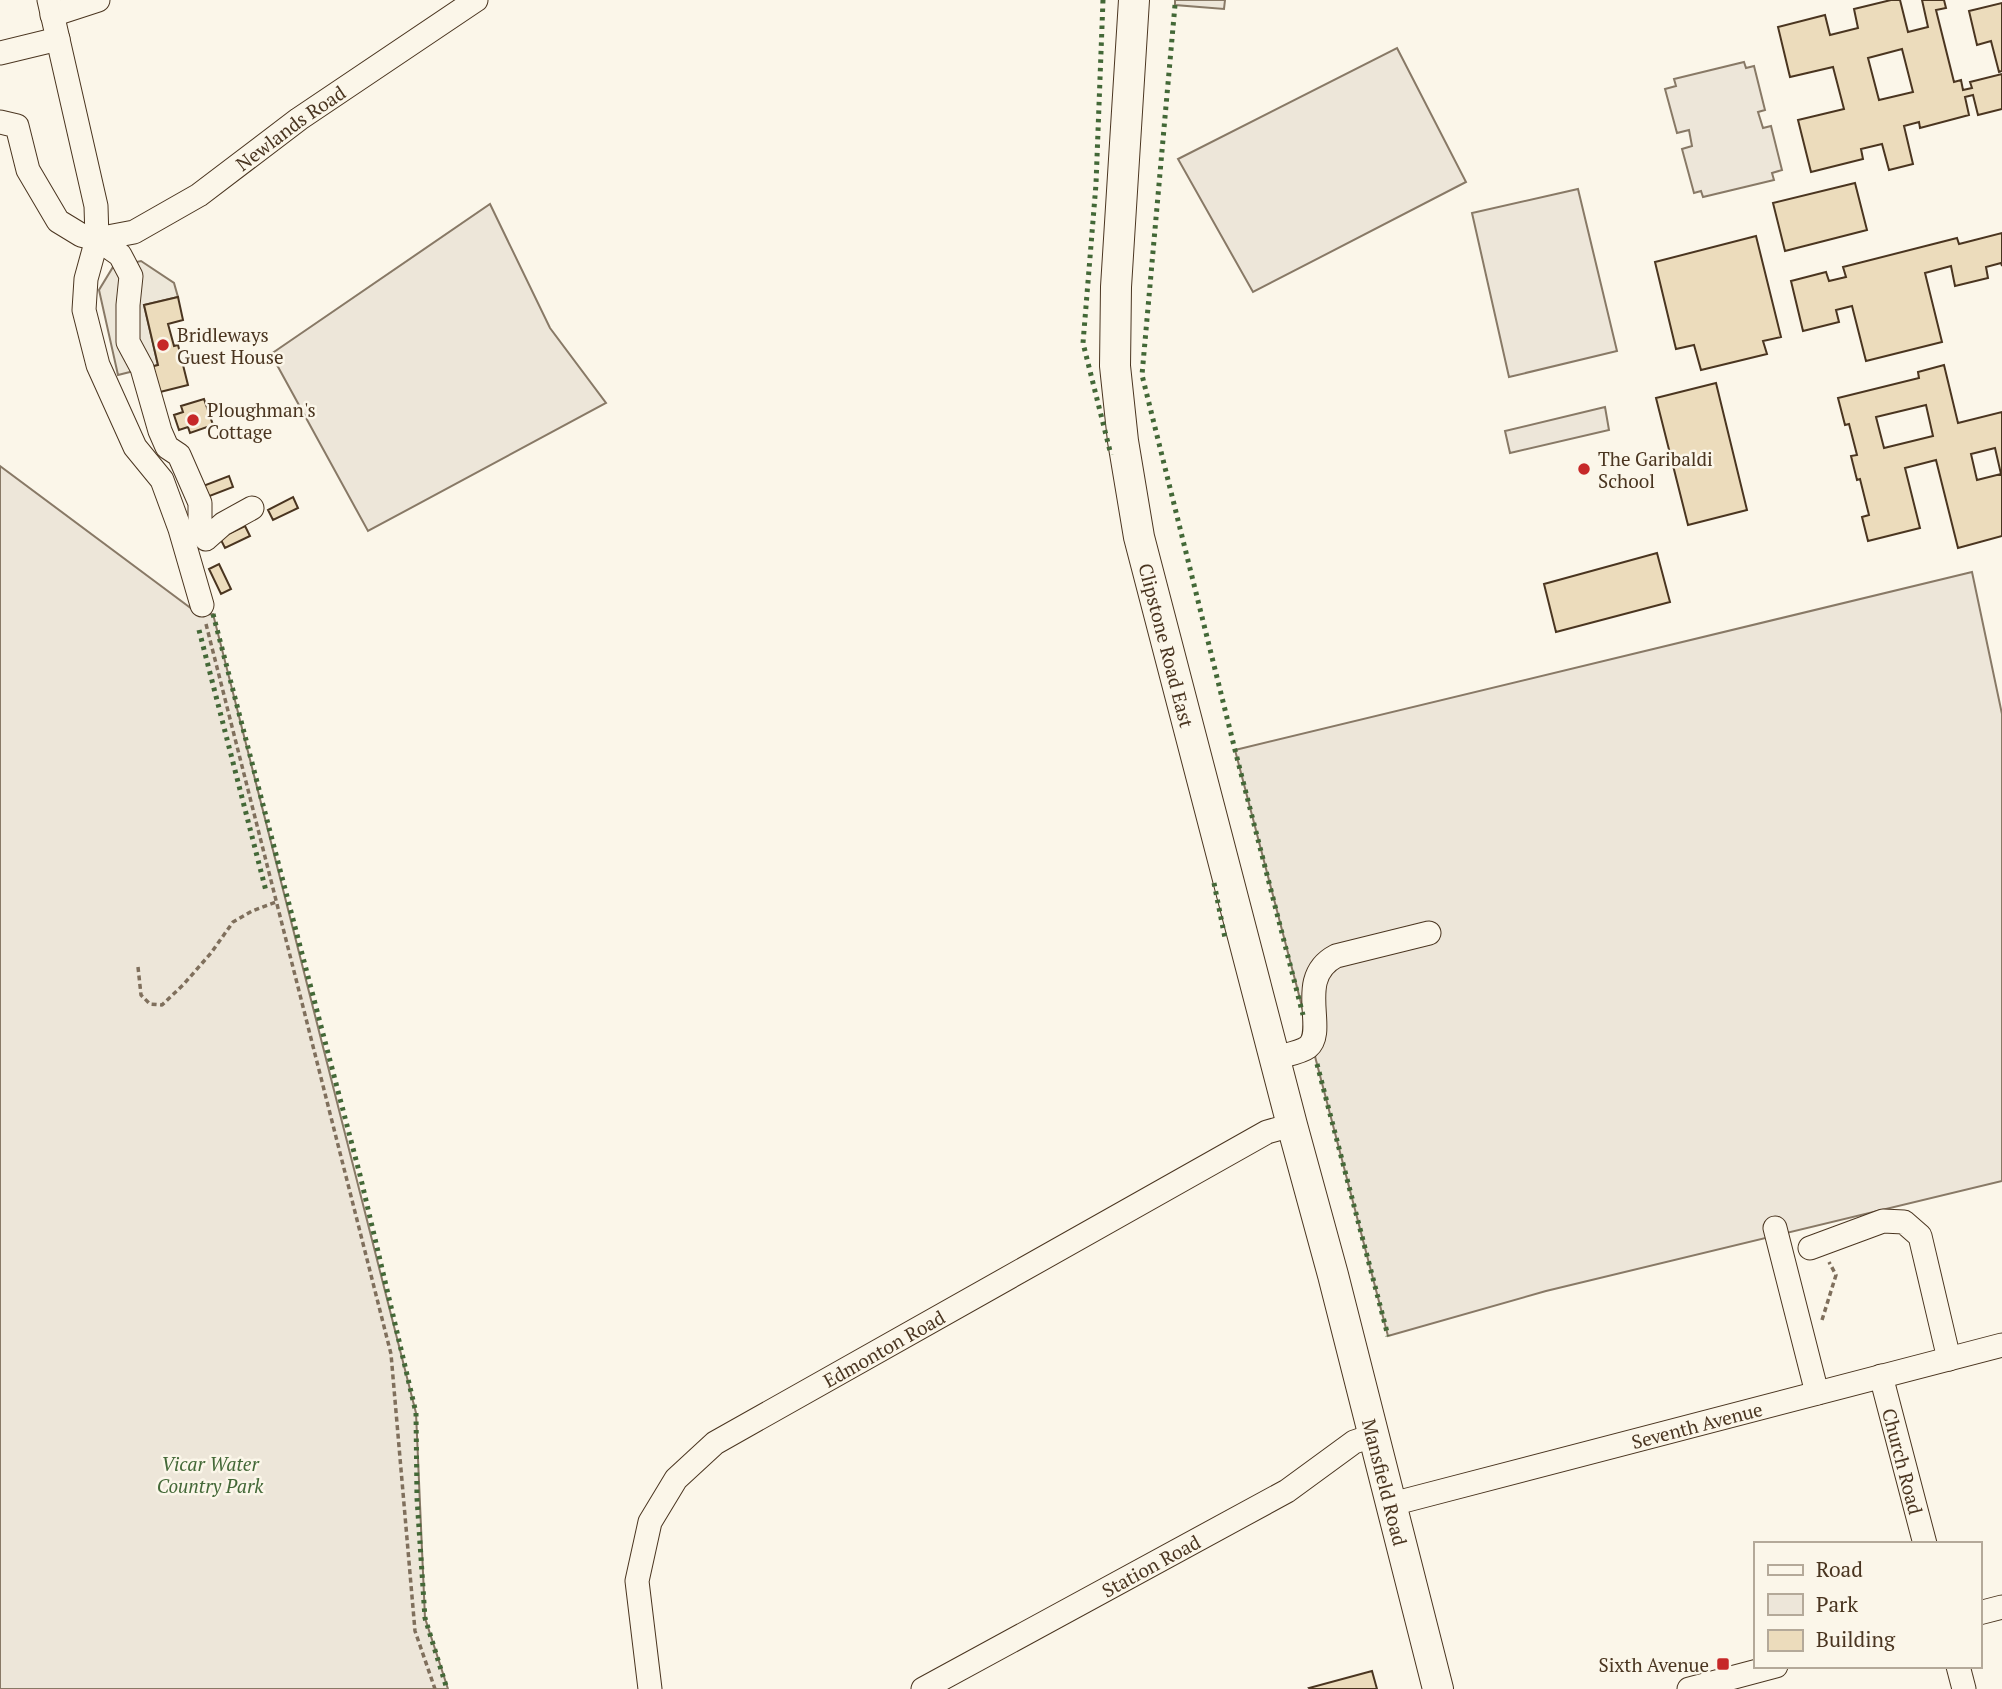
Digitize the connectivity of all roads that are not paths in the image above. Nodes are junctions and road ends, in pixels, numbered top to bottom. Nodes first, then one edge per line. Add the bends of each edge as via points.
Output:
1 (98, 0) edge
2 (476, 0) edge
3 (1134, 0) edge
4 (51, 8) edge
5 (58, 39) junction
6 (0, 53) edge
7 (0, 122) edge
8 (97, 239) junction
9 (252, 508) dead end
10 (202, 605) road end
11 (1429, 933) dead end
12 (1275, 1058) junction
13 (1292, 1125) junction
14 (1775, 1228) dead end
15 (1810, 1248) road end
16 (1334, 1275) joint
17 (2002, 1345) edge
18 (1948, 1359) junction
19 (1881, 1376) junction
20 (1817, 1393) junction
21 (1375, 1435) junction
22 (1392, 1504) junction
23 (1924, 1542) edge
24 (2002, 1607) edge
25 (1981, 1612) edge
26 (1770, 1668) edge
27 (1959, 1668) edge
28 (1716, 1686) edge
29 (650, 1689) edge
30 (923, 1689) edge
31 (1438, 1689) edge
32 (1689, 1689) edge
33 (1964, 1689) edge

1 - 4 street
2 - 8 street, Newlands Road via 299,119 199,195 134,233
3 - 12 main road, Clipstone Road East via 1116,287 1115,366 1123,441 1139,537
4 - 5 street
5 - 6 street
5 - 8 street via 96,206
7 - 8 street via 17,126 28,170 58,221
8 - 9 street via 120,256 131,276 128,342 142,368 167,447 178,455 200,503 200,532 206,539
8 - 10 street via 86,279 84,310 98,365 135,447 162,480
11 - 12 street via 1324,962 1317,971 1314,990 1312,1040 1307,1048
12 - 13 main road, Clipstone Road East
13 - 16 main road, Clipstone Road East
13 - 29 street, Edmonton Road via 1267,1132 715,1443 676,1479 650,1522 637,1581
14 - 20 street
15 - 18 street via 1883,1221 1904,1222 1920,1236
16 - 21 main road, Mansfield Road
17 - 18 street, Seventh Avenue
18 - 19 street, Seventh Avenue
19 - 20 street, Seventh Avenue
19 - 23 street, Church Road
20 - 22 street, Seventh Avenue
21 - 22 main road, Mansfield Road
21 - 30 street, Station Road via 1354,1442 1287,1491
22 - 31 main road, Mansfield Road
24 - 25 street
26 - 28 street
27 - 33 street
28 - 32 street

